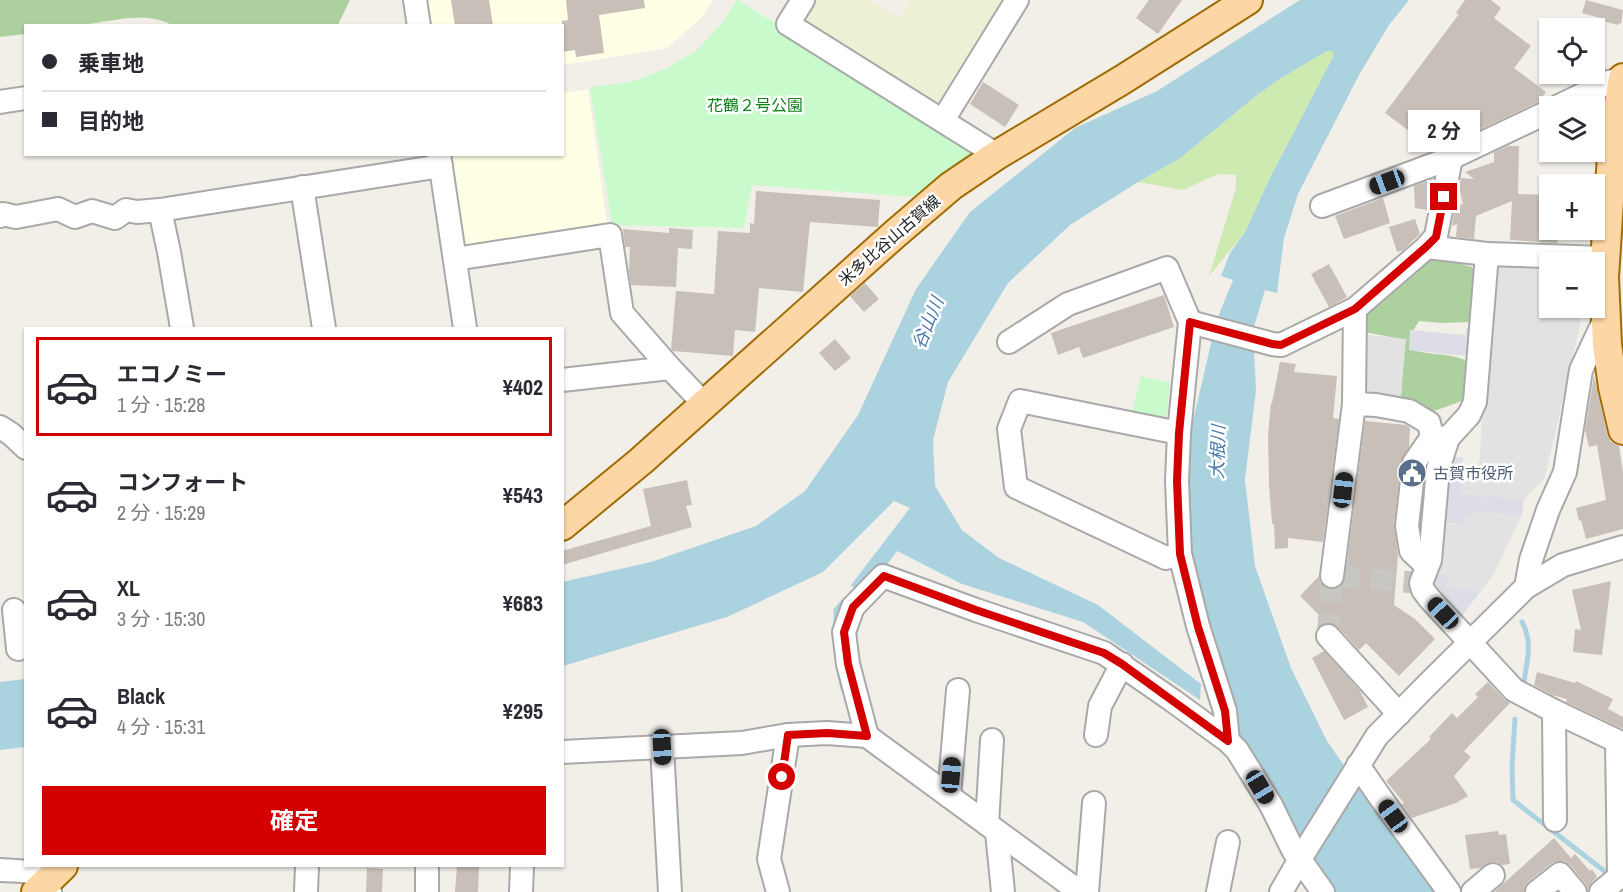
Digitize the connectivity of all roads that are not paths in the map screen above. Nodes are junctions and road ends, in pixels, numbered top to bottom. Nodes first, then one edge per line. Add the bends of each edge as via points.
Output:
1 (415, 0) edge
2 (803, 0) edge
3 (1016, 0) edge
4 (1241, 2) edge
5 (419, 24) edge
6 (1623, 78) edge
7 (1580, 96) edge
8 (24, 98) edge
9 (0, 102) edge
10 (1539, 116) edge
11 (944, 120) junction
12 (1618, 142) edge
13 (998, 155) junction
14 (1451, 158) junction
15 (440, 160) edge
16 (302, 187) junction
17 (1322, 206) dead end
18 (160, 210) junction
19 (0, 216) edge
20 (1426, 247) junction
21 (1487, 254) junction
22 (455, 259) junction
23 (1610, 272) edge
24 (1355, 309) junction
25 (1605, 319) junction
26 (1190, 322) junction
27 (182, 327) edge
28 (324, 327) edge
29 (465, 327) edge
30 (1009, 342) dead end
31 (670, 368) junction
32 (564, 380) edge
33 (1354, 404) junction
34 (705, 405) junction
35 (0, 427) edge
36 (1623, 430) edge
37 (1179, 433) junction
38 (1440, 438) junction
39 (24, 446) edge
40 (564, 524) edge
41 (1623, 547) edge
42 (1180, 554) junction
43 (1332, 576) dead end
44 (1526, 587) junction
45 (13, 610) edge
46 (1328, 636) dead end
47 (1470, 642) junction
48 (15, 649) edge
49 (1122, 664) junction
50 (958, 690) dead end
51 (1554, 711) junction
52 (1399, 714) junction
53 (788, 735) junction
54 (1096, 735) dead end
55 (867, 736) junction
56 (992, 740) dead end
57 (1228, 741) junction
58 (1620, 742) edge
59 (662, 747) junction
60 (564, 752) edge
61 (1358, 765) junction
62 (949, 796) junction
63 (1094, 803) dead end
64 (1555, 820) dead end
65 (992, 828) junction
66 (1228, 842) dead end
67 (1301, 856) junction
68 (307, 867) edge
69 (427, 867) edge
70 (522, 867) edge
71 (0, 870) edge
72 (1494, 875) dead end
73 (49, 883) edge
74 (306, 892) edge
75 (427, 892) edge
76 (521, 892) edge
77 (670, 892) edge
78 (778, 892) edge
79 (1003, 892) edge
80 (1080, 892) edge
81 (1088, 892) edge
82 (1218, 892) edge
83 (1281, 892) edge
84 (1323, 892) edge
85 (1449, 892) edge
86 (1473, 892) edge
87 (1537, 892) edge
88 (1575, 892) edge
89 (1600, 892) edge

1 - 5 street
2 - 11 street via 788,24
3 - 11 street
4 - 13 main road, 米多比谷山古賀線
6 - 7 street
6 - 12 main road
8 - 9 street
10 - 14 street
11 - 13 street
12 - 23 main road
13 - 34 main road, 米多比谷山古賀線 via 937,197
14 - 17 street
14 - 20 street via 1436,237
15 - 16 street
15 - 22 street
16 - 18 street
16 - 28 street
18 - 19 street via 126,210 115,218 92,211 75,217 58,209
18 - 27 street
20 - 21 street
20 - 24 street
21 - 23 street
21 - 38 street via 1475,402 1469,415
22 - 29 street
22 - 31 street via 610,236 622,313
23 - 25 main road
24 - 26 street via 1281,345
24 - 33 street
25 - 36 main road
25 - 44 street via 1581,370 1565,472 1531,560
26 - 30 street via 1167,268 1068,304
26 - 37 street
31 - 32 street
31 - 34 street
33 - 38 street via 1409,411 1428,423
33 - 43 street
34 - 40 main road, 米多比谷山古賀線
35 - 39 street
37 - 42 street
37 - 42 street via 1020,401 1009,429 1016,487 1166,558
38 - 47 street via 1414,463 1407,526 1411,551 1427,566 1421,583 1423,590
41 - 44 street via 1563,565
42 - 57 street via 1225,711
44 - 47 street
45 - 48 street
46 - 52 street
47 - 51 street via 1514,690
47 - 52 street
49 - 54 street via 1100,706
49 - 55 street via 1104,653 884,576 853,607 844,632 848,664
49 - 57 street
50 - 62 street
51 - 58 street
51 - 64 street
52 - 61 street via 1377,736
53 - 55 street
53 - 59 street via 742,743
53 - 78 street via 769,860
55 - 62 street
56 - 65 street
57 - 67 street via 1238,750 1293,850
58 - 89 street via 1619,876
59 - 60 street
59 - 77 street
61 - 67 street
61 - 85 street
62 - 65 street
63 - 81 street
65 - 79 street
65 - 80 street
66 - 82 street
67 - 83 street
67 - 84 street
68 - 74 street
69 - 75 street
70 - 76 street
71 - 73 street via 37,874
72 - 86 street
87 - 88 street via 1560,874

